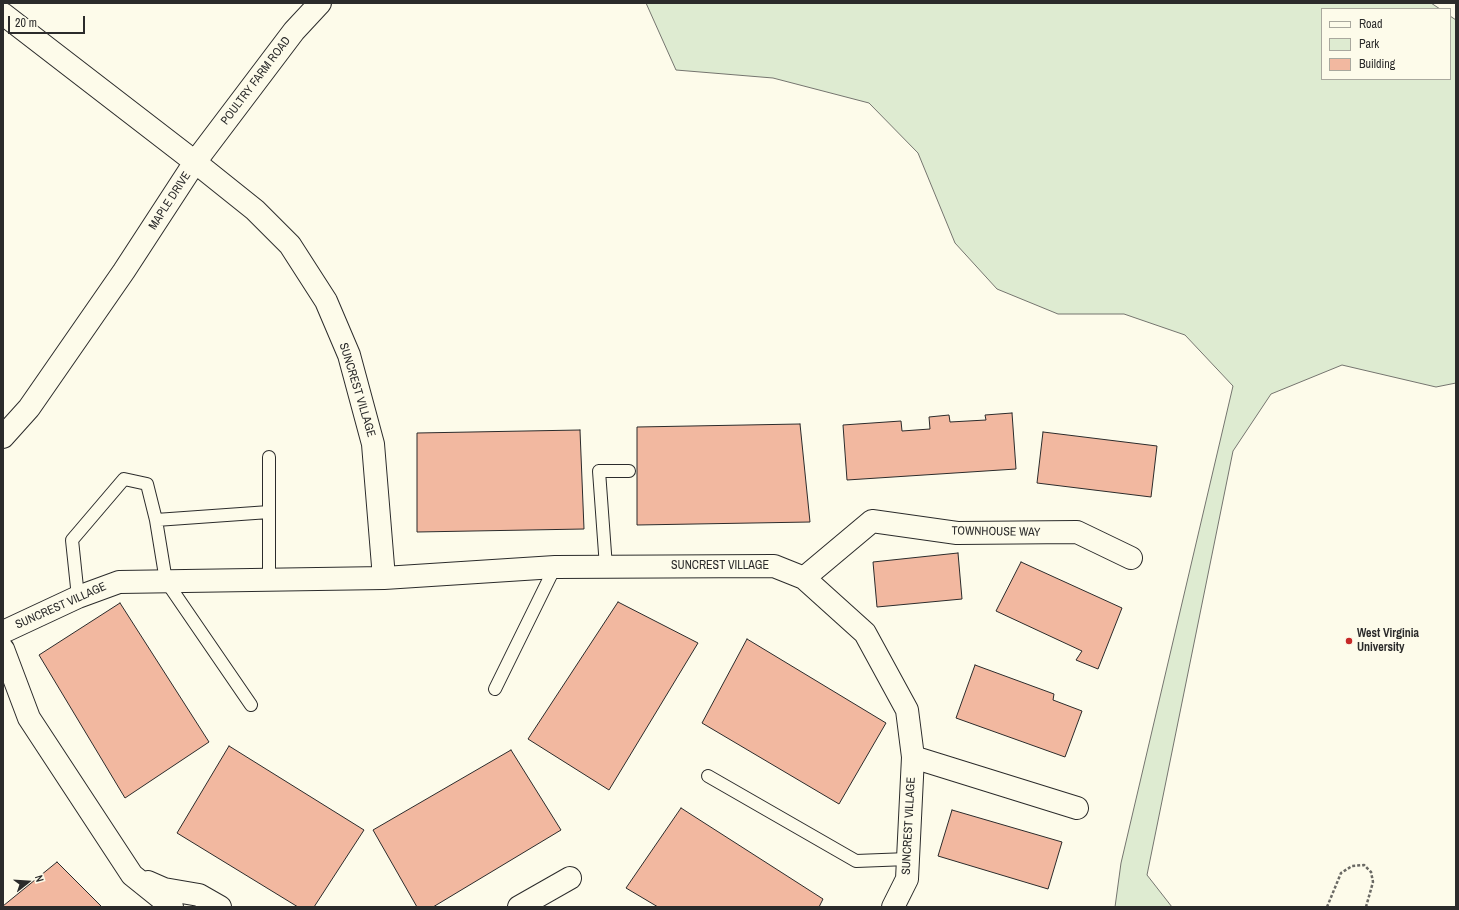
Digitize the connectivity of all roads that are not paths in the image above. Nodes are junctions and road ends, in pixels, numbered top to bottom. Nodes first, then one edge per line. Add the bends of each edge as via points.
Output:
1 (320, 3) edge
2 (3, 14) edge
3 (195, 162) junction
4 (3, 437) edge
5 (269, 457) dead end
6 (629, 471) dead end
7 (269, 512) junction
8 (156, 520) junction
9 (1131, 558) dead end
10 (555, 567) junction
11 (606, 567) junction
12 (384, 578) junction
13 (804, 578) junction
14 (269, 580) junction
15 (166, 581) junction
16 (78, 597) junction
17 (3, 632) edge
18 (3, 649) edge
19 (496, 689) dead end
20 (251, 705) dead end
21 (913, 757) junction
22 (708, 776) dead end
23 (1077, 808) dead end
24 (908, 858) junction
25 (132, 875) junction
26 (570, 878) dead end
27 (172, 907) edge
28 (220, 907) edge
29 (519, 907) edge
30 (893, 907) edge

1 - 3 street, POULTRY FARM ROAD via 294,31
2 - 3 street, MAPLE DRIVE
3 - 4 street, MAPLE DRIVE via 124,271 29,408
3 - 12 street, SUNCREST VILLAGE via 255,210 290,246 326,301 349,355 374,444
5 - 7 lane
6 - 11 lane via 599,471
7 - 8 lane
7 - 14 lane
8 - 15 lane
8 - 16 lane via 147,484 124,479 72,540
9 - 13 street, TOWNHOUSE WAY via 1077,532 957,533 872,521
10 - 11 street, SUNCREST VILLAGE
10 - 12 street, SUNCREST VILLAGE
10 - 19 lane
11 - 13 street, SUNCREST VILLAGE via 774,566
12 - 14 street, SUNCREST VILLAGE
13 - 21 street, SUNCREST VILLAGE via 865,633 907,710
14 - 15 street, SUNCREST VILLAGE
15 - 16 street, SUNCREST VILLAGE via 119,582
15 - 20 lane
16 - 17 street, SUNCREST VILLAGE
18 - 25 street via 29,718
21 - 23 street
21 - 24 street, SUNCREST VILLAGE
22 - 24 lane via 856,861
24 - 30 street, SUNCREST VILLAGE via 907,879
25 - 27 street
25 - 28 street via 164,889 199,895
26 - 29 street

